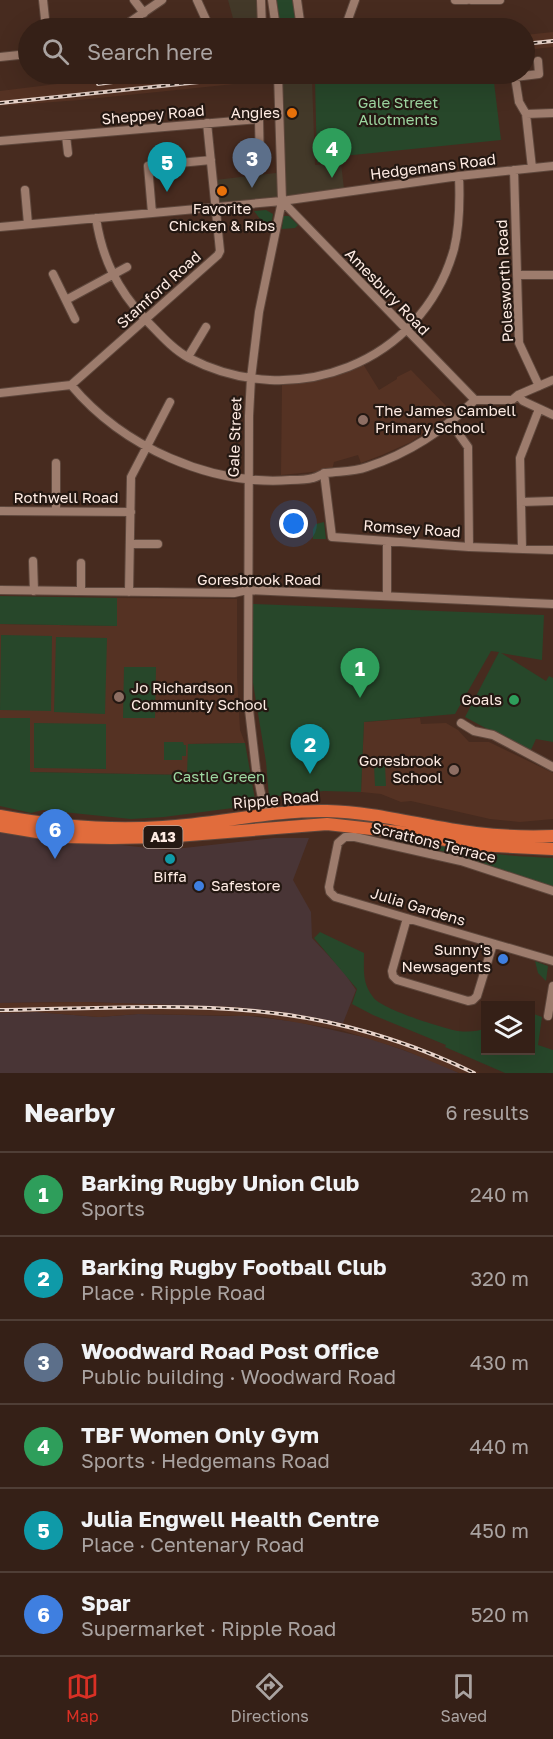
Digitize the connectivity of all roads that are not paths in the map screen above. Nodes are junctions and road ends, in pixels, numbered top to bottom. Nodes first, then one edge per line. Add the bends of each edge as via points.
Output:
1 (43, 0) edge
2 (134, 0) edge
3 (162, 0) edge
4 (197, 0) edge
5 (261, 0) edge
6 (272, 0) edge
7 (297, 0) edge
8 (355, 0) edge
9 (455, 0) edge
10 (469, 0) edge
11 (500, 0) edge
12 (144, 13) junction
13 (45, 18) edge
14 (137, 18) edge
15 (205, 18) edge
16 (262, 18) edge
17 (275, 18) edge
18 (300, 18) edge
19 (349, 18) edge
20 (18, 55) edge
21 (0, 57) edge
22 (538, 61) dead end
23 (535, 74) edge
24 (278, 84) edge
25 (516, 84) edge
26 (553, 113) edge
27 (525, 114) junction
28 (207, 123) junction
29 (66, 136) junction
30 (0, 141) edge
31 (68, 153) dead end
32 (211, 160) junction
33 (553, 166) edge
34 (532, 168) junction
35 (260, 169) dead end
36 (514, 170) junction
37 (459, 176) junction
38 (25, 190) dead end
39 (282, 201) junction
40 (215, 207) junction
41 (152, 213) junction
42 (96, 218) junction
43 (28, 224) junction
44 (0, 227) edge
45 (127, 267) dead end
46 (53, 274) dead end
47 (112, 274) junction
48 (517, 275) junction
49 (553, 275) edge
50 (66, 300) junction
51 (75, 319) dead end
52 (146, 320) junction
53 (206, 327) dead end
54 (405, 330) junction
55 (188, 357) junction
56 (251, 378) junction
57 (553, 380) edge
58 (71, 385) junction
59 (539, 386) junction
60 (0, 393) edge
61 (518, 395) junction
62 (475, 400) junction
63 (170, 402) dead end
64 (539, 409) junction
65 (553, 415) edge
66 (451, 423) junction
67 (147, 446) junction
68 (56, 463) dead end
69 (324, 473) junction
70 (248, 478) junction
71 (553, 501) edge
72 (521, 502) junction
73 (0, 511) edge
74 (56, 511) junction
75 (131, 512) junction
76 (387, 541) junction
77 (131, 544) junction
78 (158, 544) dead end
79 (469, 547) junction
80 (522, 548) junction
81 (553, 550) edge
82 (33, 561) dead end
83 (81, 562) dead end
84 (0, 590) edge
85 (247, 590) junction
86 (34, 591) junction
87 (81, 591) junction
88 (129, 592) junction
89 (387, 596) junction
90 (553, 604) edge
91 (461, 723) dead end
92 (553, 767) edge
93 (263, 803) junction
94 (279, 813) junction
95 (0, 816) edge
96 (255, 816) junction
97 (0, 826) edge
98 (553, 836) edge
99 (341, 839) joint
100 (553, 849) edge
101 (553, 891) edge
102 (407, 918) junction
103 (493, 944) junction
104 (553, 961) edge
105 (552, 990) edge
106 (548, 1016) dead end

1 - 13 street
2 - 12 street
3 - 12 street
4 - 15 street
5 - 16 street
6 - 17 street
7 - 18 street
8 - 19 street
9 - 10 street
10 - 11 street
12 - 14 street
20 - 21 street
22 - 23 street via 539,74
24 - 39 street, Gale Street
25 - 27 street
26 - 27 street
27 - 34 street
28 - 29 street, Sheppey Road
28 - 32 street, Stamford Road
28 - 35 street, Sheppey Road via 259,119
29 - 30 street, Sheppey Road
29 - 31 street
32 - 40 street, Stamford Road
32 - 41 street via 148,166
33 - 34 street, Hedgemans Road
34 - 36 street, Hedgemans Road
36 - 37 street, Hedgemans Road
36 - 48 street, Polesworth Road
37 - 39 street, Hedgemans Road
37 - 54 street via 454,250 440,285
38 - 43 street
39 - 40 street, Hedgemans Road
39 - 54 street, Amesbury Road
39 - 56 street, Gale Street via 259,312
40 - 41 street, Hedgemans Road
40 - 52 street, Stamford Road via 218,255
41 - 42 street, Hedgemans Road
42 - 43 street, Hedgemans Road
42 - 47 street
43 - 44 street, Hedgemans Road
45 - 47 street
46 - 50 street
47 - 50 street
47 - 52 street
48 - 49 street
48 - 59 street, Polesworth Road via 519,343
50 - 51 street
52 - 55 street
52 - 58 street, Stamford Road
53 - 55 street
54 - 56 street via 366,360 332,374 286,381
54 - 62 street, Amesbury Road
55 - 56 street via 220,371
56 - 70 street, Gale Street
57 - 59 street
58 - 60 street
58 - 67 street via 103,417
59 - 61 street
61 - 62 street via 512,400
61 - 64 street
62 - 66 street
63 - 67 street
64 - 65 street
64 - 72 street via 520,458
66 - 69 street via 408,450 367,467
66 - 79 street via 468,447
67 - 70 street via 186,466
67 - 75 street via 131,477
68 - 74 street
69 - 70 street via 315,478 288,480
69 - 76 street, Romsey Road via 332,537
70 - 85 street, Gale Street
71 - 72 street
72 - 80 street
73 - 74 street, Rothwell Road
74 - 75 street, Rothwell Road
75 - 77 street
76 - 79 street, Romsey Road
76 - 89 street
77 - 78 street
77 - 88 street
79 - 80 street, Romsey Road
80 - 81 street, Romsey Road
82 - 86 street
83 - 87 street
84 - 86 street, Goresbrook Road
85 - 88 street, Goresbrook Road
85 - 89 street, Goresbrook Road
85 - 93 street, Gale Street via 248,701
86 - 87 street, Goresbrook Road
87 - 88 street, Goresbrook Road
89 - 90 street, Goresbrook Road
91 - 92 street
93 - 94 street
93 - 96 street
94 - 96 highway, Ripple Road / A13
94 - 98 highway, Ripple Road / A13 via 345,812 482,834
95 - 96 highway, Ripple Road / A13 via 111,828 163,827
97 - 100 highway, Ripple Road / A13 via 67,837 111,838 327,824 476,845
99 - 101 street, Scrattons Terrace via 368,839 461,861
99 - 102 street, Julia Gardens via 329,887 332,895
102 - 103 street, Julia Gardens
102 - 103 street via 392,971 397,980 474,1000
103 - 104 street, Julia Gardens
105 - 106 street

